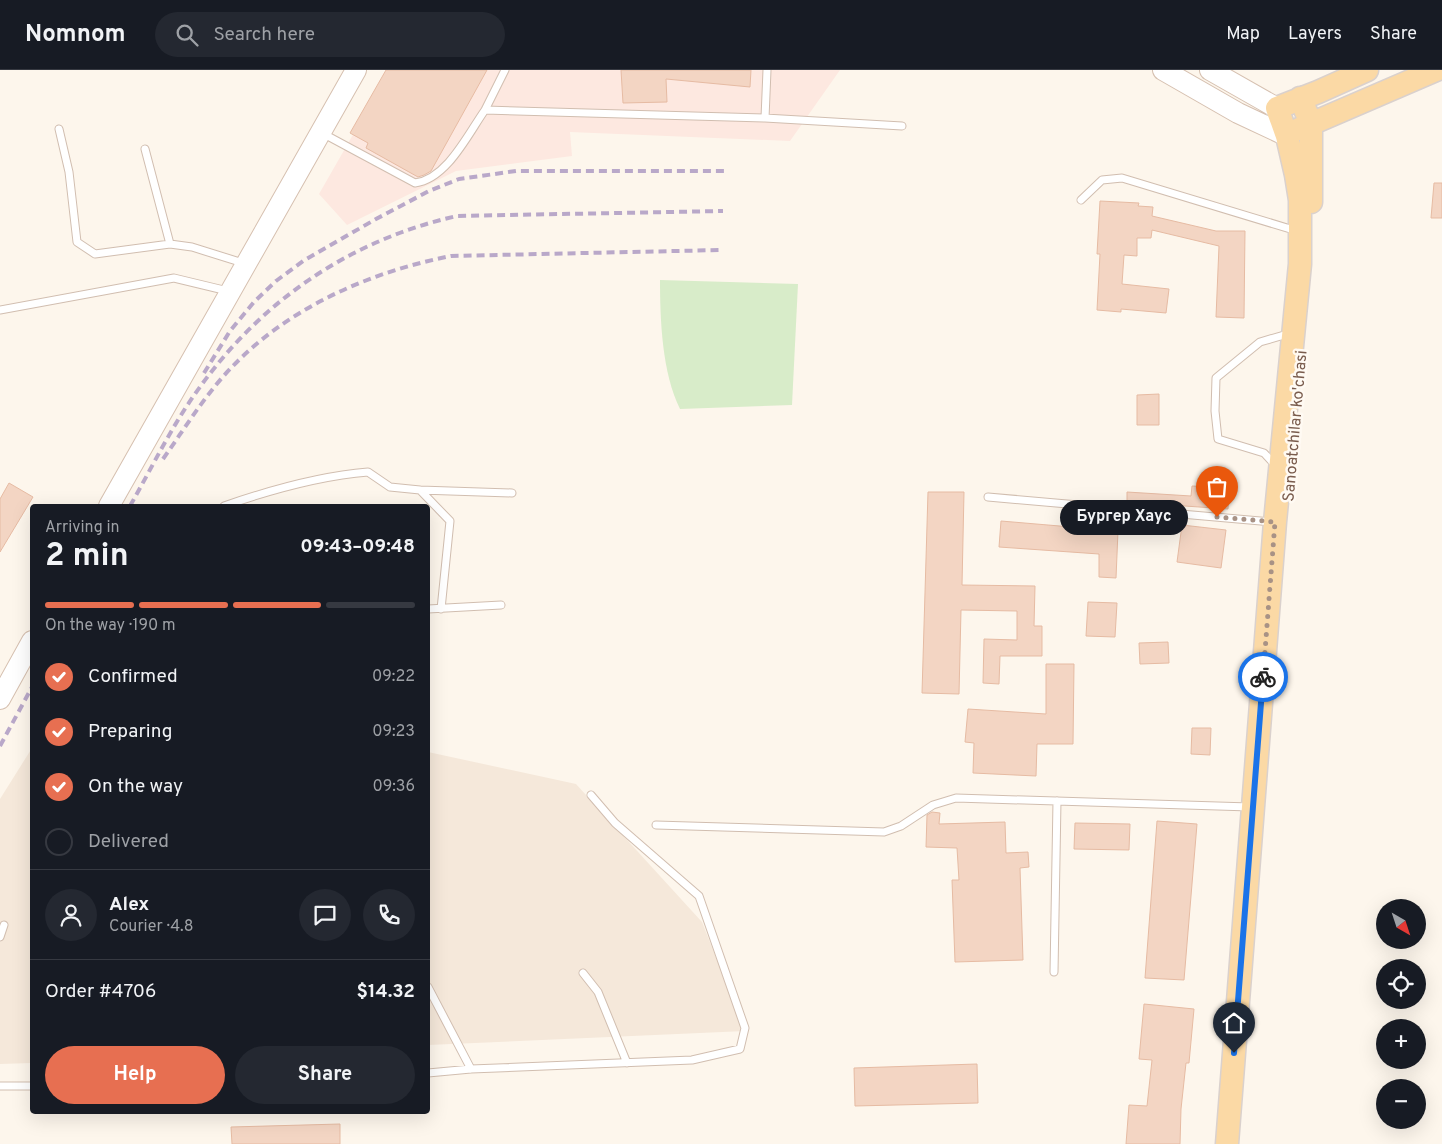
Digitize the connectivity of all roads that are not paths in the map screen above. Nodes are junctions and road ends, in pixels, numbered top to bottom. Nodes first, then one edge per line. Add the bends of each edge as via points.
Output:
1 (356, 70) edge
2 (505, 70) edge
3 (767, 70) edge
4 (1163, 70) edge
5 (1210, 70) edge
6 (1367, 70) edge
7 (1436, 70) edge
8 (1300, 98) junction
9 (1277, 108) junction
10 (485, 110) junction
11 (765, 118) junction
12 (1311, 123) junction
13 (902, 126) dead end
14 (59, 129) dead end
15 (321, 132) junction
16 (1287, 136) junction
17 (145, 149) dead end
18 (1081, 200) dead end
19 (1300, 232) junction
20 (170, 244) junction
21 (246, 264) junction
22 (230, 292) junction
23 (0, 310) edge
24 (1294, 332) junction
25 (1279, 470) junction
26 (420, 490) junction
27 (512, 493) dead end
28 (988, 497) dead end
29 (110, 504) edge
30 (230, 504) edge
31 (1275, 522) junction
32 (501, 605) dead end
33 (430, 609) edge
34 (441, 609) junction
35 (30, 646) edge
36 (0, 698) edge
37 (591, 795) dead end
38 (1057, 801) junction
39 (1253, 807) junction
40 (656, 825) dead end
41 (4, 925) dead end
42 (0, 937) edge
43 (1054, 972) dead end
44 (583, 973) dead end
45 (430, 992) edge
46 (627, 1064) junction
47 (471, 1069) junction
48 (430, 1073) edge
49 (0, 1086) edge
50 (30, 1086) edge
51 (1227, 1144) edge
52 (1239, 1144) edge

1 - 15 street
2 - 10 lane
3 - 11 lane
4 - 16 street via 1238,114
5 - 9 street
6 - 8 main road
7 - 12 main road
8 - 9 main road
8 - 12 main road, Sanoatchilar ko'chasi
9 - 16 main road, Sanoatchilar ko'chasi
10 - 11 lane
10 - 15 lane via 447,164 424,182 415,183
11 - 13 lane
12 - 16 main road
12 - 52 main road, Sanoatchilar ko'chasi via 1309,272 1289,482
14 - 20 lane via 69,172 77,242 94,254
15 - 21 street
16 - 19 main road, Sanoatchilar ko'chasi via 1300,200
17 - 20 lane
18 - 19 lane via 1102,180 1122,178
19 - 24 main road, Sanoatchilar ko'chasi
20 - 21 lane
21 - 22 street
22 - 23 lane via 174,278
22 - 29 street
24 - 25 main road, Sanoatchilar ko'chasi
24 - 25 lane via 1260,342 1216,378 1218,440 1264,453
25 - 31 main road, Sanoatchilar ko'chasi
26 - 27 lane
26 - 30 lane via 390,487 368,472 271,491
26 - 34 lane via 450,521
28 - 31 lane
31 - 39 main road, Sanoatchilar ko'chasi
32 - 34 lane
33 - 34 lane
35 - 36 street
37 - 46 lane via 615,823 699,896 745,1028 740,1049 692,1060
38 - 39 lane
38 - 40 lane via 956,798 933,805 901,826 884,832
38 - 43 lane
39 - 51 main road, Sanoatchilar ko'chasi
41 - 42 lane
44 - 46 lane via 598,992
45 - 47 lane
46 - 47 lane
47 - 48 lane
49 - 50 lane

